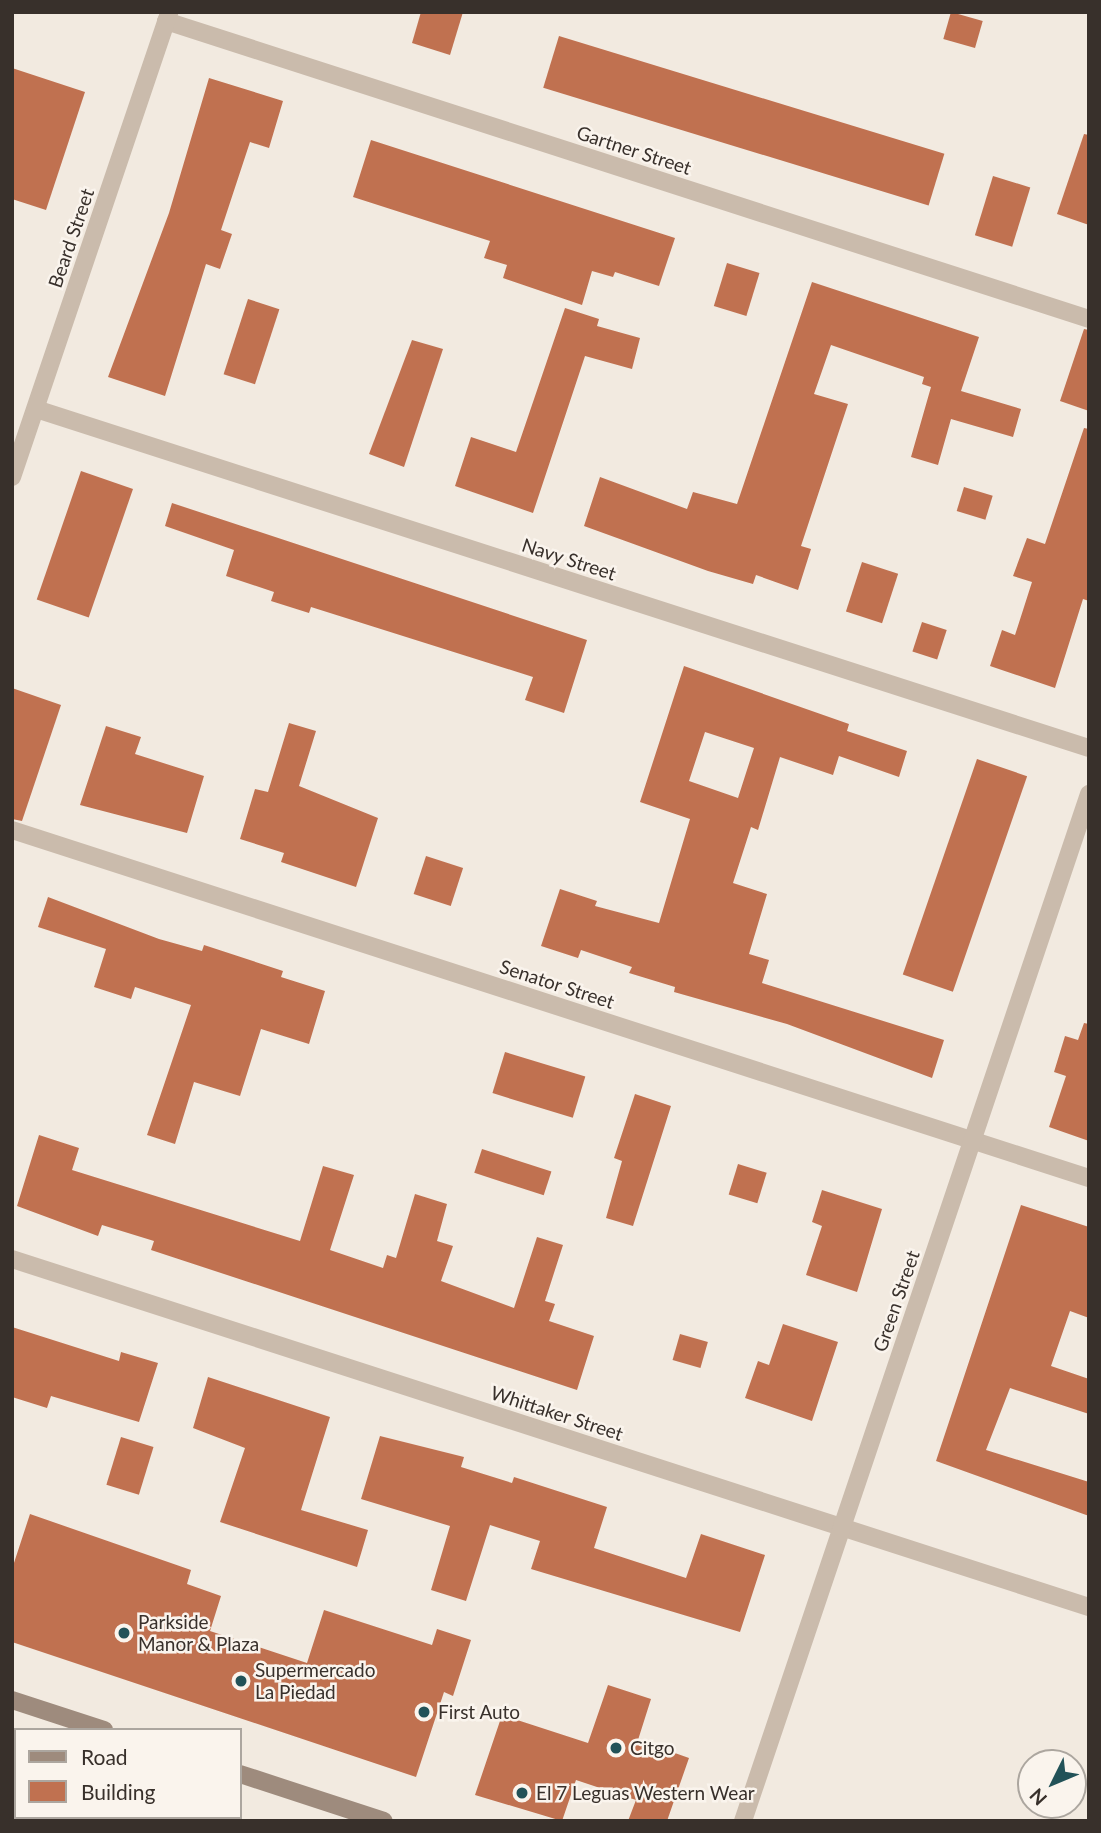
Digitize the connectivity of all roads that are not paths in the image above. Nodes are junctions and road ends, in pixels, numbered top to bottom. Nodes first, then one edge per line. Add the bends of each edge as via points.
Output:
1 (168, 17) edge
2 (1089, 319) edge
3 (36, 409) junction
4 (12, 477) edge
5 (1089, 748) edge
6 (1089, 794) edge
7 (12, 830) edge
8 (972, 1141) junction
9 (1089, 1178) edge
10 (12, 1259) edge
11 (842, 1527) junction
12 (1089, 1607) edge
13 (12, 1700) edge
14 (98, 1728) edge
15 (242, 1775) edge
16 (384, 1821) edge
17 (744, 1821) edge

1 - 2 street, Gartner Street
1 - 3 street, Beard Street
3 - 4 street, Beard Street
3 - 5 street, Navy Street
6 - 8 street, Green Street
7 - 8 street, Senator Street
8 - 9 street, Senator Street
8 - 11 street, Green Street
10 - 11 street, Whittaker Street
11 - 12 street, Whittaker Street
11 - 17 street, Green Street
13 - 14 street
15 - 16 street

